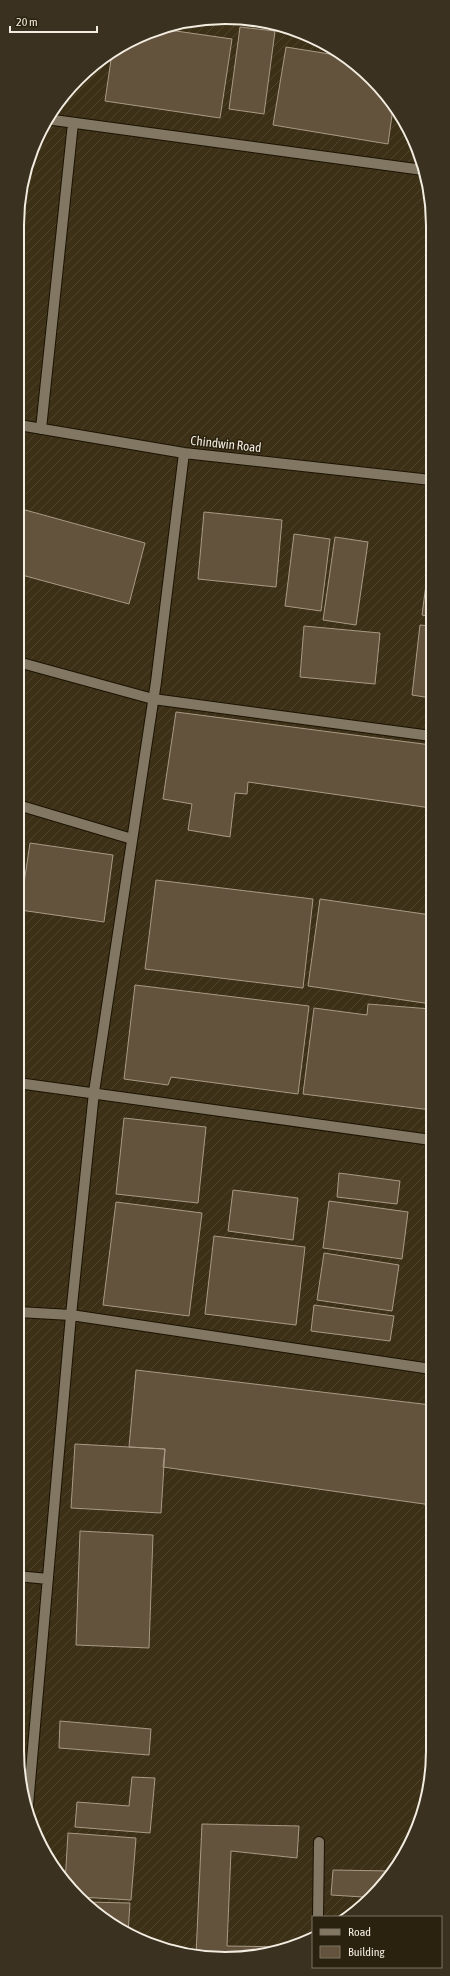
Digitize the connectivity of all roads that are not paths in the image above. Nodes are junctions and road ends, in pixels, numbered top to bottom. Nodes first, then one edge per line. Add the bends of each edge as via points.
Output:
1 (53, 120) edge
2 (72, 123) junction
3 (418, 169) edge
4 (24, 426) edge
5 (41, 429) junction
6 (184, 453) junction
7 (426, 479) edge
8 (24, 664) edge
9 (153, 699) junction
10 (426, 735) edge
11 (24, 807) edge
12 (132, 839) junction
13 (24, 1084) edge
14 (94, 1092) junction
15 (426, 1139) edge
16 (24, 1312) edge
17 (71, 1315) junction
18 (426, 1368) edge
19 (24, 1577) edge
20 (48, 1579) junction
21 (29, 1794) edge
22 (319, 1842) dead end
23 (318, 1916) edge

1 - 2 street
2 - 3 street
2 - 5 street
4 - 5 street, Chindwin Road
5 - 6 street, Chindwin Road
6 - 7 street, Chindwin Road
6 - 9 street
8 - 9 street
9 - 10 street
9 - 12 street
11 - 12 street
12 - 14 street
13 - 14 street
14 - 15 street
14 - 17 street
16 - 17 street
17 - 18 street
17 - 20 street
19 - 20 street
20 - 21 street
22 - 23 street

